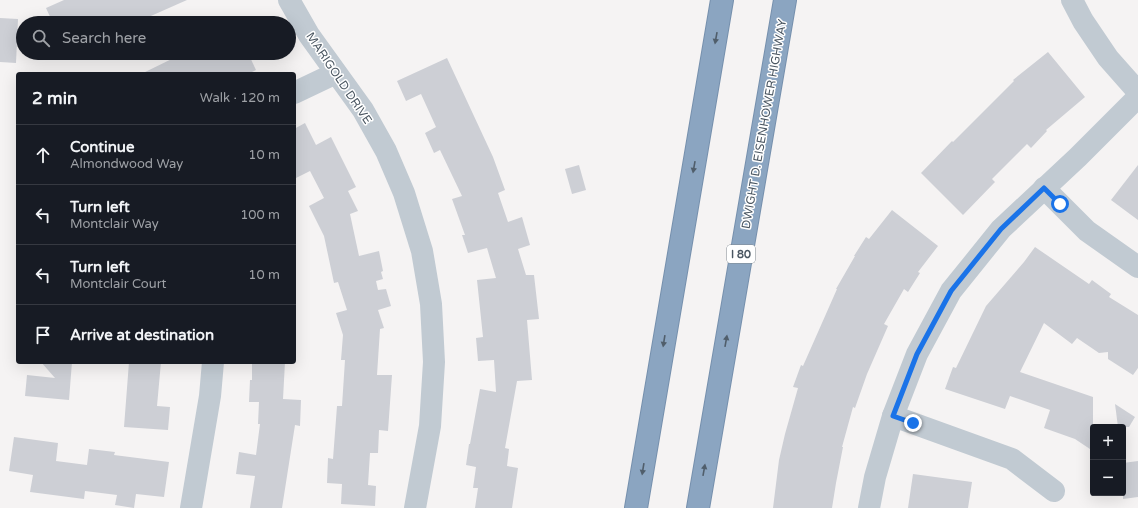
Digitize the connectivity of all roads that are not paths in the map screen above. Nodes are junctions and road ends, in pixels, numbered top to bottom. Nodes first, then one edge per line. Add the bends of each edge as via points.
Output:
1 (289, 0) edge
2 (722, 0) edge
3 (785, 0) edge
4 (1072, 0) edge
5 (336, 73) junction
6 (296, 92) edge
7 (1138, 92) edge
8 (1138, 97) edge
9 (1044, 188) junction
10 (1138, 267) edge
11 (213, 364) edge
12 (893, 416) junction
13 (1054, 491) dead end
14 (191, 508) edge
15 (415, 508) edge
16 (636, 508) edge
17 (698, 508) edge
18 (869, 508) edge

1 - 5 street, MARIGOLD DRIVE via 309,35
2 -> 16 highway
17 -> 3 highway, DWIGHT D. EISENHOWER HIGHWAY / I 80
4 - 7 street via 1108,58
5 - 6 street
5 - 15 street, MARIGOLD DRIVE via 386,151 404,193 422,251 431,304 434,362 430,426
8 - 9 street
9 - 10 street via 1087,231
9 - 12 street via 1001,229 951,291 917,354
11 - 14 street via 210,396
12 - 13 street via 1012,459
12 - 18 street via 875,477

